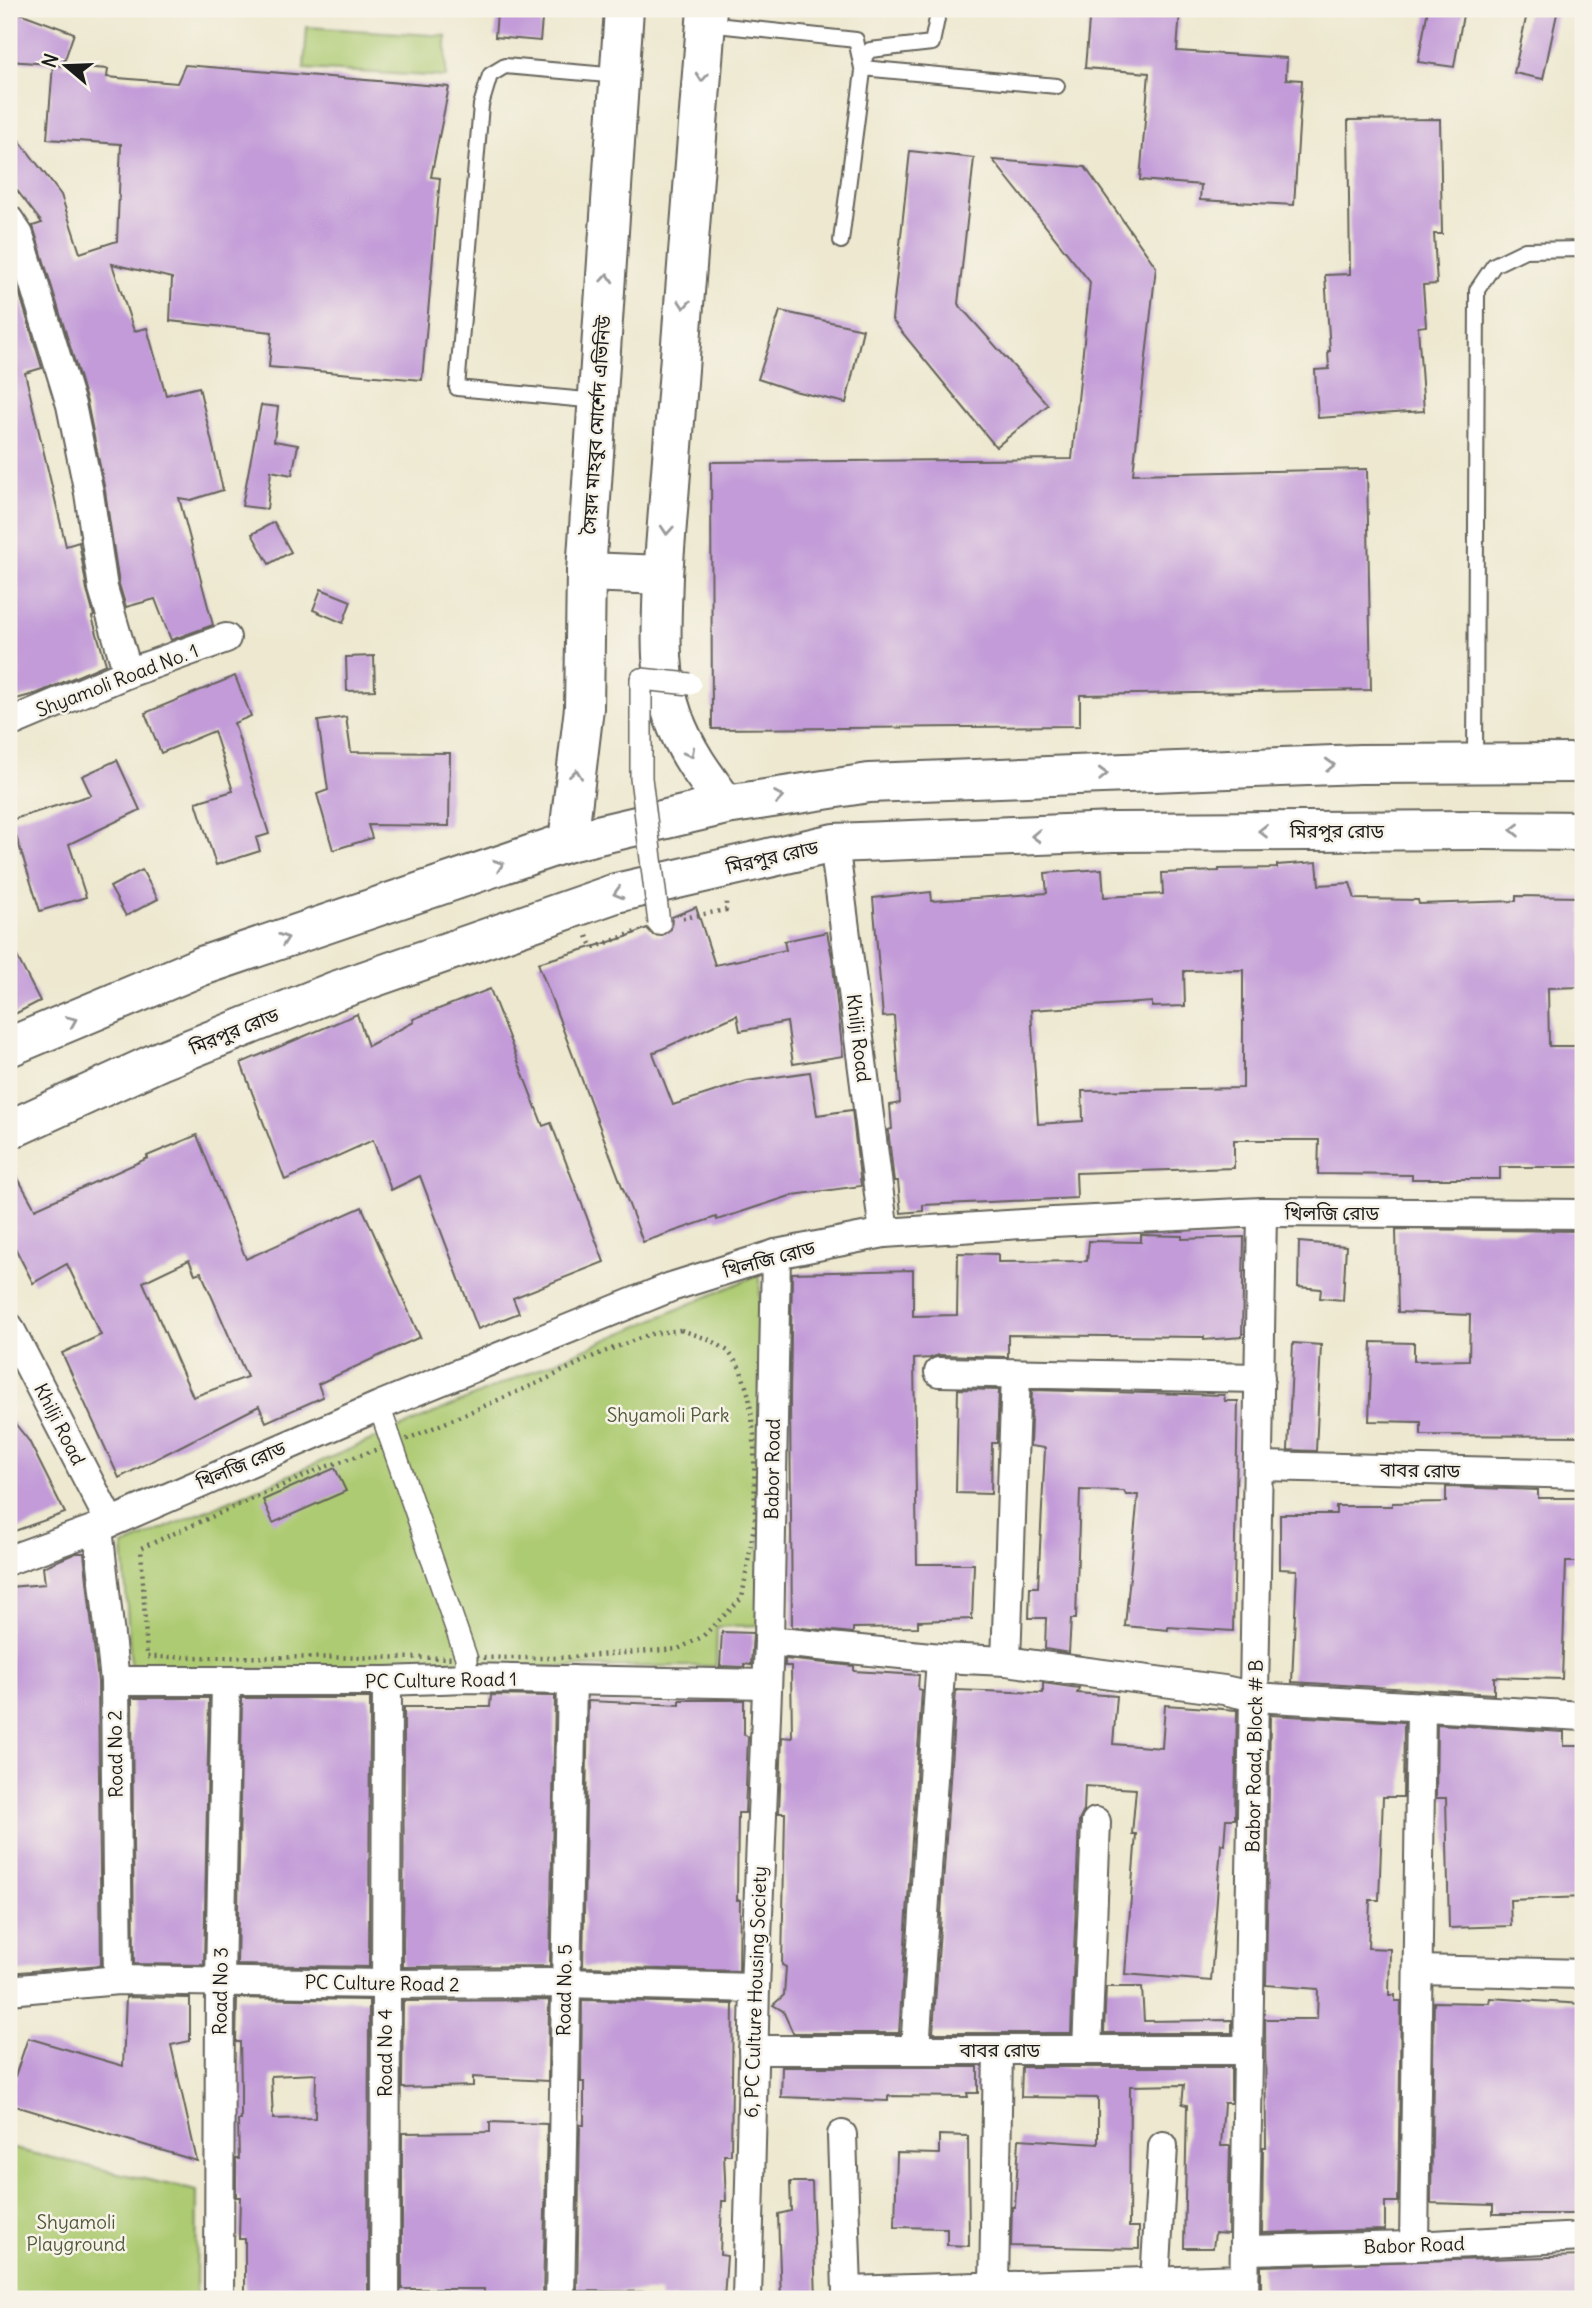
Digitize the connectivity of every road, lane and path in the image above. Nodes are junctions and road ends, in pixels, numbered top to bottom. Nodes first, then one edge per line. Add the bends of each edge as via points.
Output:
1 (624, 9) edge
2 (939, 9) edge
3 (706, 16) edge
4 (862, 68) junction
5 (620, 76) junction
6 (1057, 86) dead end
7 (9, 220) edge
8 (841, 241) dead end
9 (1583, 249) edge
10 (598, 401) junction
11 (586, 572) junction
12 (663, 575) junction
13 (226, 638) dead end
14 (128, 673) junction
15 (691, 684) dead end
16 (9, 723) edge
17 (1475, 763) junction
18 (1583, 763) edge
19 (726, 805) junction
20 (1583, 831) edge
21 (568, 842) junction
22 (834, 843) junction
23 (659, 923) dead end
24 (9, 1047) edge
25 (9, 1130) edge
26 (1262, 1212) junction
27 (1583, 1214) edge
28 (884, 1233) junction
29 (776, 1254) junction
30 (9, 1327) edge
31 (939, 1372) dead end
32 (1016, 1374) junction
33 (1259, 1378) junction
34 (379, 1406) junction
35 (392, 1444) junction
36 (1258, 1466) junction
37 (1583, 1474) edge
38 (104, 1525) junction
39 (9, 1560) edge
40 (769, 1641) junction
41 (941, 1658) junction
42 (1006, 1661) junction
43 (466, 1668) junction
44 (572, 1680) junction
45 (115, 1681) junction
46 (387, 1681) junction
47 (226, 1682) junction
48 (767, 1684) junction
49 (1255, 1698) junction
50 (1421, 1706) junction
51 (1583, 1716) edge
52 (1096, 1822) dead end
53 (1418, 1970) junction
54 (1583, 1974) edge
55 (118, 1980) junction
56 (220, 1980) junction
57 (564, 1983) junction
58 (385, 1984) junction
59 (755, 1989) junction
60 (9, 1990) edge
61 (753, 2050) junction
62 (915, 2050) junction
63 (998, 2050) junction
64 (1087, 2050) junction
65 (1248, 2050) junction
66 (842, 2135) dead end
67 (1163, 2146) dead end
68 (1583, 2237) edge
69 (1414, 2246) junction
70 (1245, 2250) junction
71 (993, 2286) junction
72 (1244, 2289) edge
73 (1154, 2290) edge
74 (848, 2295) edge
75 (219, 2299) edge
76 (385, 2299) edge
77 (559, 2299) edge
78 (747, 2299) edge

1 - 5 main road, সৈয়দ মাহবুব মোর্শেদ এভিনিউ
2 - 4 lane via 932,43 870,50
3 - 4 lane via 856,40
3 -> 12 main road
4 - 6 lane
4 - 8 lane
10 -> 5 main road, সৈয়দ মাহবুব মোর্শেদ এভিনিউ
5 - 10 lane via 505,66 490,75 481,105 457,388
7 - 14 street via 19,235 71,405 103,588
9 - 17 lane via 1525,250 1494,265 1477,290
10 - 11 main road, সৈয়দ মাহবুব মোর্শেদ এভিনিউ
11 - 12 main road
21 -> 11 main road, সৈয়দ মাহবুব মোর্শেদ এভিনিউ via 583,708
12 -> 19 main road via 664,672 672,715 701,771
13 - 14 street, Shyamoli Road No. 1
14 - 16 street, Shyamoli Road No. 1
15 - 23 street, bridge via 641,679 641,778
17 - 18 main road
19 -> 17 main road via 869,783
19 - 21 main road
20 -> 22 main road, মিরপুর রোড via 1114,832
24 -> 21 main road via 202,967
22 -> 25 main road, মিরপুর রোড via 615,893 335,991 162,1060
22 - 28 street, Khilji Road
26 - 27 street, খিলজি রোড
26 - 28 street, খিলজি রোড
26 - 33 street, Babor Road, Block # B
28 - 29 street, খিলজি রোড
29 - 34 street, খিলজি রোড via 671,1287
29 - 40 street, Babor Road
30 - 38 street, Khilji Road
31 - 32 street
32 - 33 street
32 - 42 street
33 - 36 street, Babor Road, Block # B
34 - 35 street
34 - 38 street, খিলজি রোড
35 - 43 street
35 - 43 path via 322,1468 141,1548 147,1657
35 - 43 path via 650,1334 681,1330 711,1340 728,1351 740,1367 754,1435 755,1520 742,1598 702,1637 678,1649
36 - 37 street, বাবর রোড
36 - 49 street, Babor Road, Block # B
38 - 39 street, খিলজি রোড
38 - 45 street, Road No 2
40 - 41 street
40 - 48 street, Babor Road
41 - 42 street
41 - 62 street
42 - 49 street
43 - 44 street, PC Culture Road 1
43 - 46 street, PC Culture Road 1
44 - 48 street, PC Culture Road 1
44 - 57 street, Road No. 5
45 - 47 street, PC Culture Road 1
45 - 55 street, Road No 2
46 - 47 street, PC Culture Road 1
46 - 58 street, Road No 4
47 - 56 street, Road No 3
48 - 59 street, 6, PC Culture Housing Society
49 - 50 street
49 - 65 street, Babor Road, Block # B
50 - 51 street
50 - 53 street
52 - 64 street
53 - 54 street
53 - 69 street
55 - 56 street, PC Culture Road 2
55 - 60 street, PC Culture Road 2
56 - 58 street, PC Culture Road 2
56 - 75 street, Road No 3
57 - 58 street, PC Culture Road 2
57 - 59 street, PC Culture Road 2
57 - 77 street, Road No. 5
58 - 76 street, Road No 4
59 - 61 street, 6, PC Culture Housing Society
61 - 62 street, বাবর রোড
61 - 78 street, 6, PC Culture Housing Society
62 - 63 street, বাবর রোড
63 - 64 street, বাবর রোড
63 - 71 street
64 - 65 street, বাবর রোড
65 - 70 street, Babor Road, Block # B
66 - 74 street
67 - 73 street
68 - 69 street, Babor Road
69 - 70 street, Babor Road
70 - 72 street, Babor Road, Block # B
71 - 73 street
71 - 74 street
72 - 73 street

